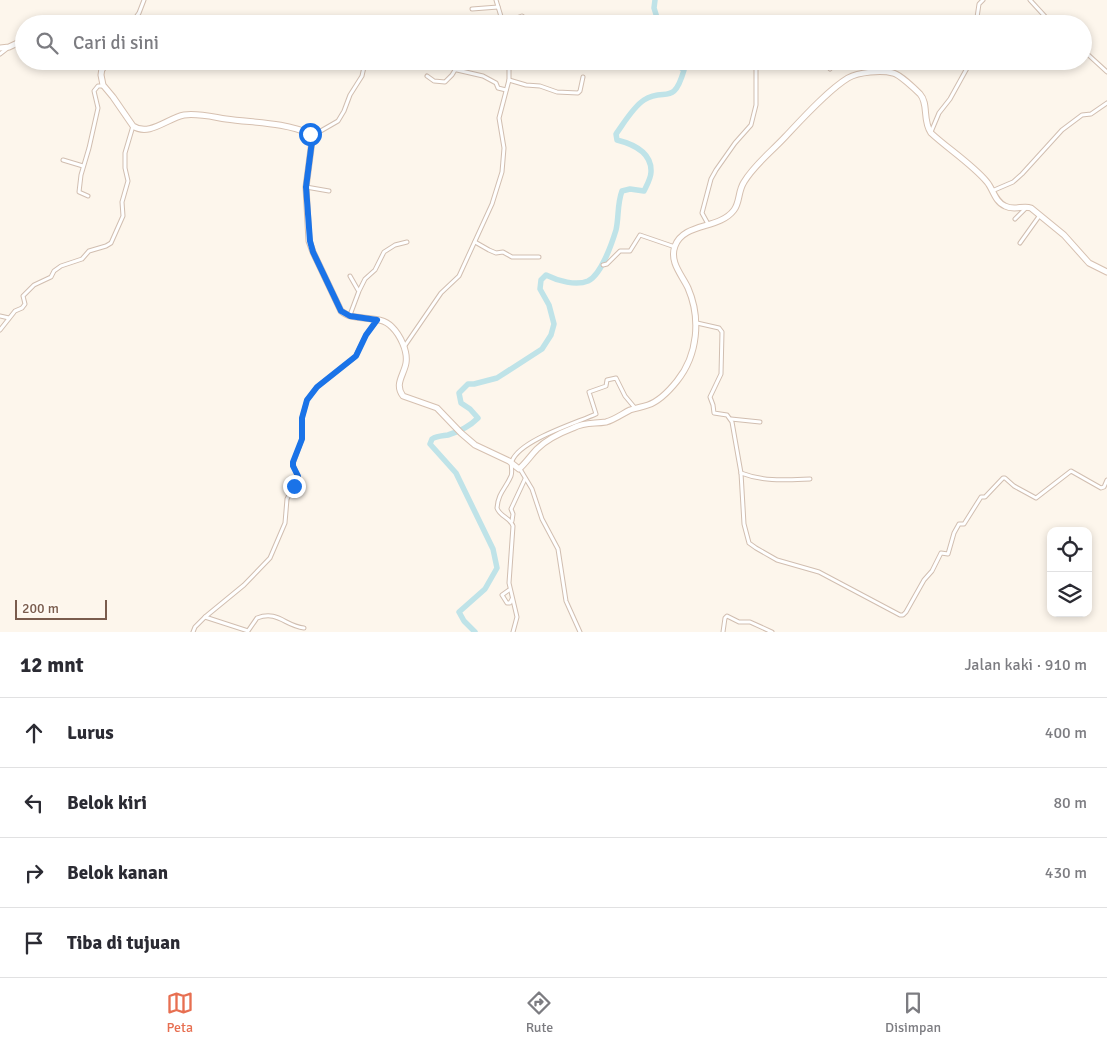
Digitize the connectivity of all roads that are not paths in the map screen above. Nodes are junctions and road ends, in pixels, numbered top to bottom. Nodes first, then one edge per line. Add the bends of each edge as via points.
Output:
1 (144, 0) edge
2 (496, 0) edge
3 (983, 0) edge
4 (1030, 0) edge
5 (498, 7) junction
6 (472, 9) dead end
7 (138, 15) edge
8 (500, 15) edge
9 (977, 15) edge
10 (1044, 15) edge
11 (15, 44) edge
12 (9, 47) junction
13 (0, 48) edge
14 (0, 54) edge
15 (1092, 58) edge
16 (102, 70) edge
17 (104, 70) edge
18 (363, 70) edge
19 (509, 70) edge
20 (756, 70) edge
21 (966, 70) edge
22 (1107, 72) edge
23 (101, 75) junction
24 (427, 76) dead end
25 (583, 77) dead end
26 (509, 80) junction
27 (104, 86) junction
28 (506, 90) junction
29 (1107, 103) edge
30 (133, 126) junction
31 (931, 132) junction
32 (312, 136) junction
33 (63, 160) dead end
34 (83, 166) junction
35 (306, 187) junction
36 (329, 191) dead end
37 (992, 192) junction
38 (88, 196) dead end
39 (1027, 207) junction
40 (1040, 216) junction
41 (1015, 219) dead end
42 (708, 225) junction
43 (407, 242) dead end
44 (475, 242) junction
45 (1020, 243) dead end
46 (675, 247) junction
47 (538, 257) dead end
48 (603, 265) dead end
49 (1107, 272) edge
50 (350, 276) dead end
51 (359, 290) junction
52 (0, 316) edge
53 (350, 316) junction
54 (9, 318) junction
55 (377, 320) junction
56 (696, 322) junction
57 (0, 330) edge
58 (404, 348) junction
59 (633, 405) junction
60 (731, 419) junction
61 (760, 422) dead end
62 (511, 462) junction
63 (519, 468) junction
64 (741, 473) junction
65 (526, 478) junction
66 (810, 479) dead end
67 (1107, 480) edge
68 (512, 522) junction
69 (510, 590) junction
70 (512, 599) junction
71 (205, 617) junction
72 (304, 628) dead end
73 (193, 632) edge
74 (513, 632) edge
75 (580, 632) edge
76 (724, 632) edge
77 (772, 632) edge

1 - 7 street
2 - 5 street
3 - 9 street
4 - 10 street
5 - 6 street
5 - 8 street
11 - 12 main road
12 - 13 main road
12 - 14 street
15 - 22 street
16 - 23 main road
17 - 23 street
18 - 32 street via 338,121
19 - 26 street
20 - 42 street via 754,115 712,180 702,213
21 - 31 street via 936,118
23 - 27 main road
24 - 28 street via 434,81 445,82 457,70 482,76
25 - 26 street via 580,91 576,93 557,92
26 - 28 street
27 - 30 main road
27 - 34 street via 99,86 94,92 98,108
28 - 44 street via 499,118 504,148 502,172
29 - 37 street via 1091,114 1082,115 1062,130 1013,182
30 - 32 main road via 147,129 190,115 286,126
30 - 54 street via 125,153 128,181 122,202 123,216 112,241 89,251 78,262 61,266 51,277 31,287 23,296 25,304
31 - 37 main road via 986,181
31 - 42 main road via 926,125 921,94 896,74 877,72 850,78 807,114 751,173 742,184 738,204 733,211
32 - 35 main road
33 - 34 street
34 - 38 street via 78,192
35 - 36 street
35 - 53 main road via 308,230 313,252 339,308
37 - 39 main road via 1005,206 1013,209
39 - 40 main road
39 - 41 street
40 - 45 street
40 - 49 main road via 1070,241 1089,263
42 - 46 main road via 684,234
43 - 51 street via 384,252
44 - 47 street via 512,257
44 - 58 street via 458,276 441,292
46 - 48 street via 640,235 630,252 620,251
46 - 56 main road via 674,260 692,300
50 - 51 street
51 - 53 street
52 - 54 street
53 - 55 main road
54 - 57 street
55 - 58 main road via 392,326
55 - 71 street via 356,356 317,387 305,404 302,439 293,464 298,478 286,502 286,521 272,554 244,585
56 - 59 main road via 689,358 677,381 657,400
56 - 60 street via 722,330 721,374 710,397 714,413
58 - 62 main road via 406,361 398,385 401,394 437,408 481,449
59 - 62 street via 616,378 607,380 607,386 589,392 596,414 532,442
59 - 63 main road via 607,422 590,422 560,434 541,446
60 - 61 street
60 - 64 street
62 - 63 main road
62 - 68 street via 511,475 501,491 497,508
63 - 65 street
64 - 66 street via 767,480
64 - 67 street via 744,524 749,543 777,560 819,572 901,615 906,612 941,553 948,554 959,524 964,524 981,497 985,497 1003,478 1036,498 1071,471 1101,488
65 - 68 street via 511,509
65 - 75 street via 558,549 566,601
68 - 69 street
69 - 70 street
69 - 70 street via 502,597 509,603
70 - 74 street via 517,617
71 - 72 street via 248,631 257,618 272,616
71 - 73 street
76 - 77 street via 727,616

